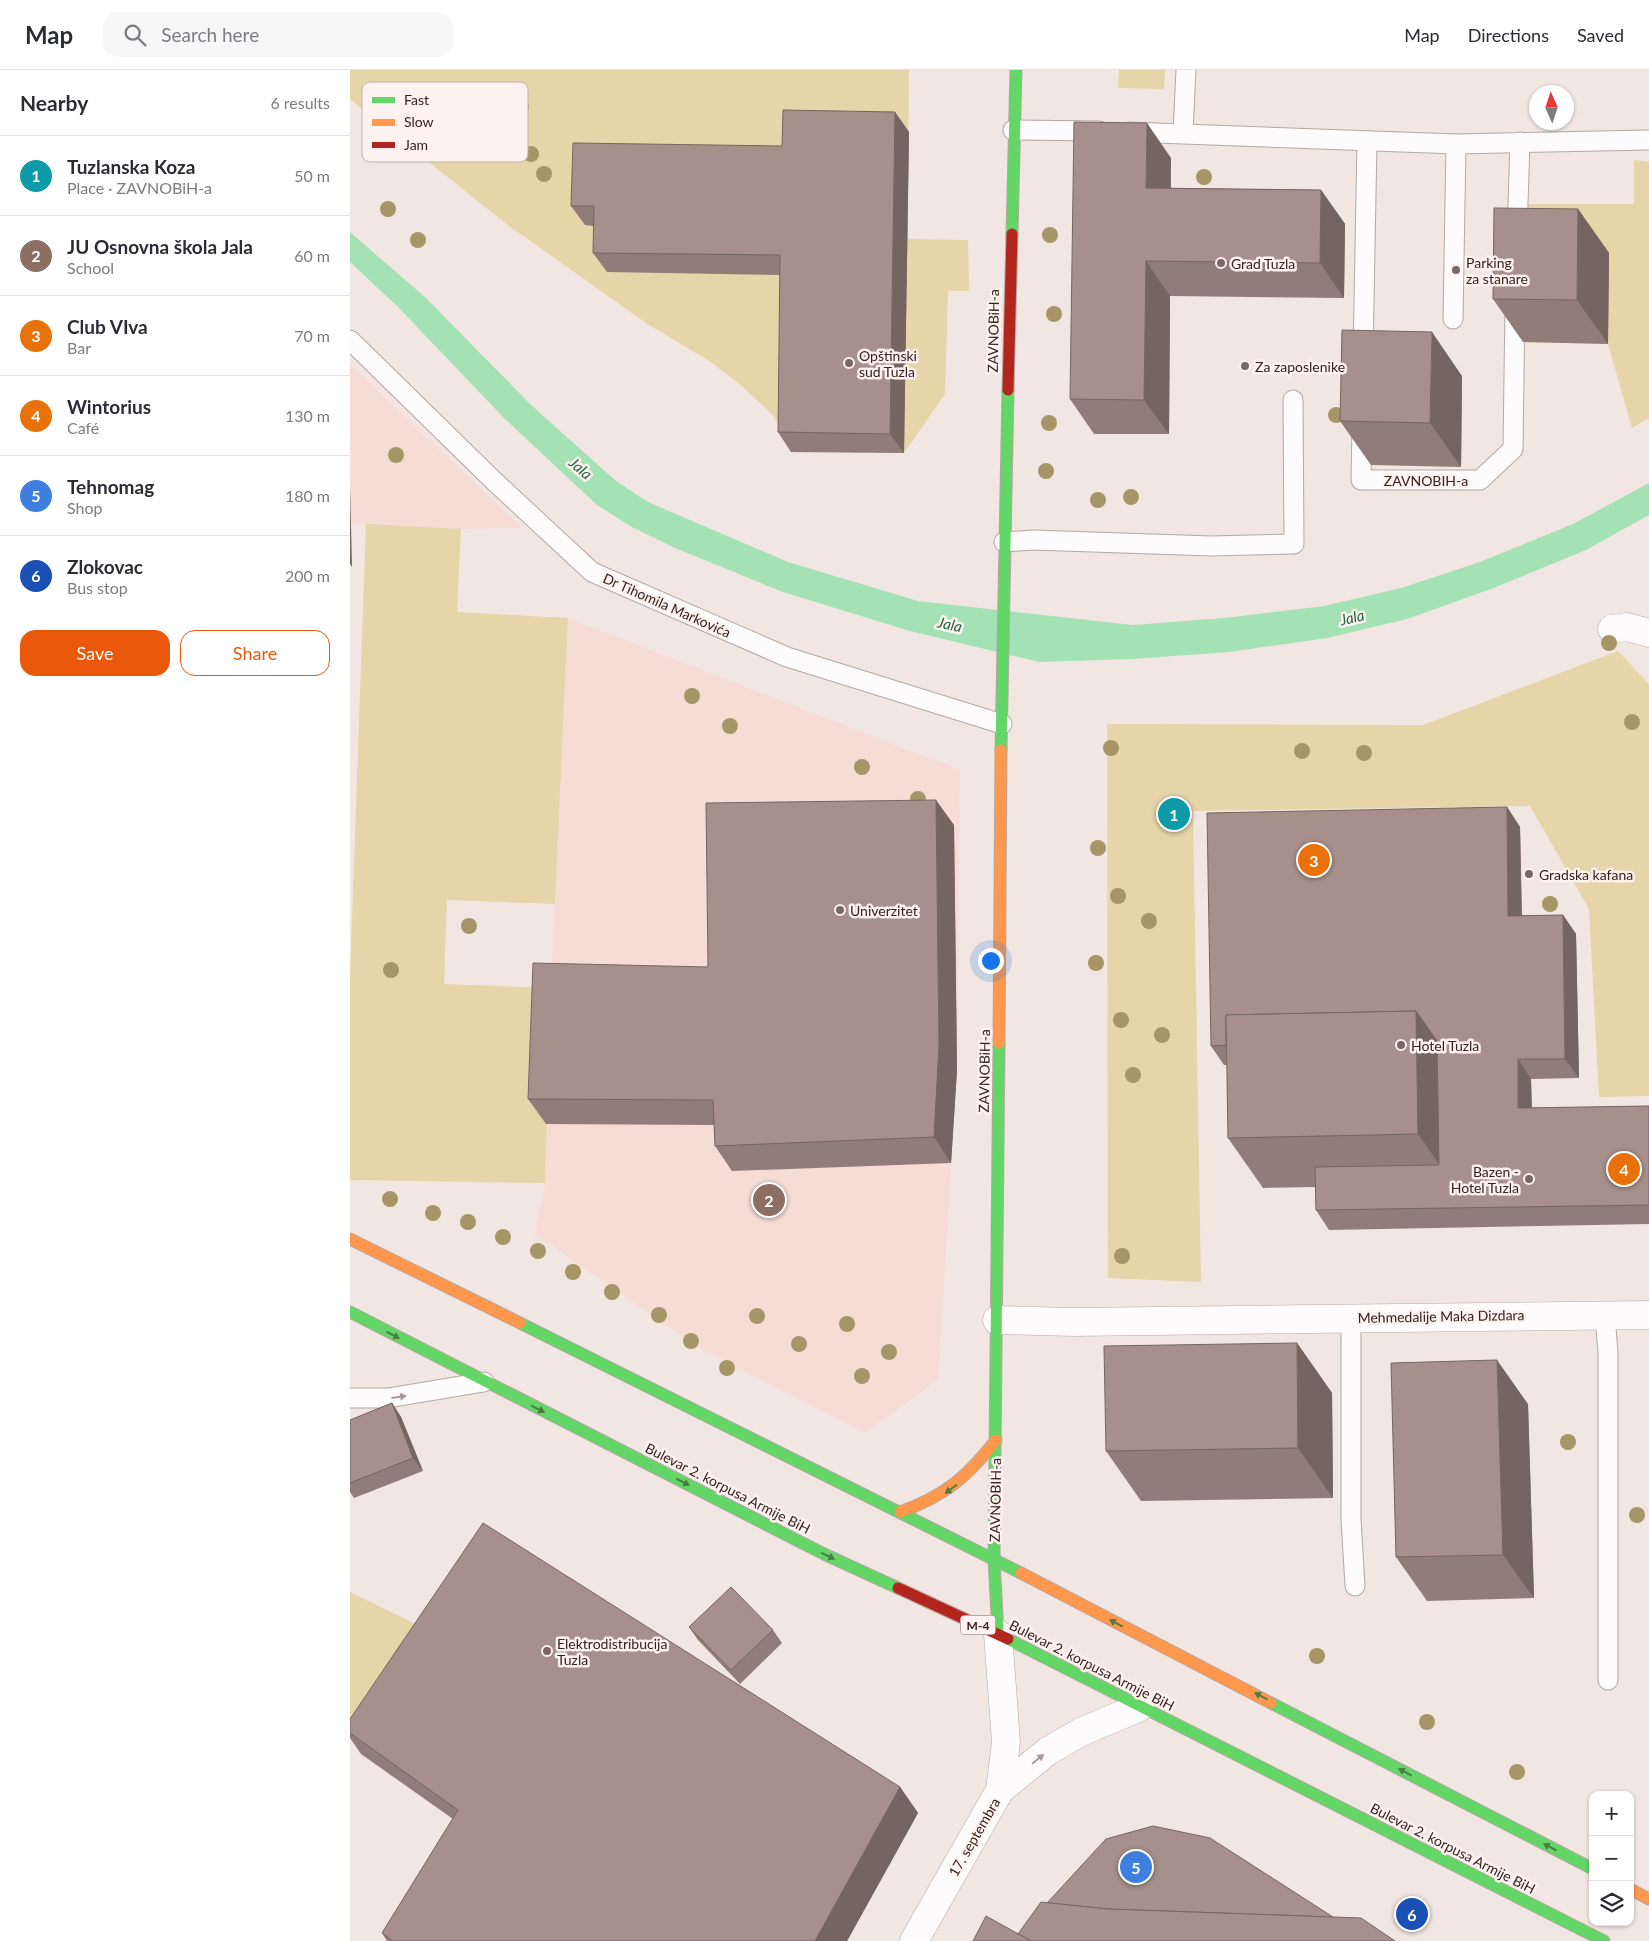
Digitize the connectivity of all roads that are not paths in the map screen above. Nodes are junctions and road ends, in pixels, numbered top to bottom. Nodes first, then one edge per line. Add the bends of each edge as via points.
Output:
1 (1016, 70) edge
2 (1186, 70) edge
3 (1013, 130) junction
4 (1183, 133) junction
5 (1367, 140) junction
6 (1649, 140) edge
7 (1520, 142) junction
8 (1456, 144) junction
9 (1517, 252) edge
10 (1515, 290) edge
11 (1453, 319) dead end
12 (350, 340) edge
13 (1362, 370) edge
14 (1293, 400) dead end
15 (1362, 410) edge
16 (1004, 542) junction
17 (1612, 629) dead end
18 (1649, 633) edge
19 (1002, 724) junction
20 (350, 1239) edge
21 (350, 1312) edge
22 (1604, 1315) junction
23 (1649, 1315) edge
24 (1351, 1317) junction
25 (997, 1320) junction
26 (484, 1382) junction
27 (350, 1398) edge
28 (996, 1440) junction
29 (900, 1512) junction
30 (994, 1559) junction
31 (1355, 1586) dead end
32 (998, 1634) junction
33 (1608, 1680) dead end
34 (1140, 1707) junction
35 (1000, 1790) junction
36 (1589, 1867) edge
37 (1634, 1891) edge
38 (1649, 1898) edge
39 (914, 1941) edge
40 (1604, 1941) edge

1 - 3 main road, ZAVNOBiH-a
2 - 4 lane
3 - 4 lane
3 - 16 main road, ZAVNOBiH-a
4 - 5 lane
5 - 8 lane
5 - 13 lane
6 - 7 lane
7 - 8 lane
7 - 9 lane
8 - 11 lane
10 - 15 lane, ZAVNOBIH-a via 1512,449 1480,480 1360,480
12 - 19 lane, Dr Tihomila Markovića via 592,572 787,658
14 - 16 lane via 1294,544 1211,546 1033,540
16 - 19 main road, ZAVNOBiH-a
17 - 18 street via 1627,627
19 - 25 main road, ZAVNOBiH-a
20 - 29 main road
21 -> 26 main road, Bulevar 2. korpusa Armije BiH / M-4
22 - 23 street, Mehmedalije Maka Dizdara
22 - 24 street, Mehmedalije Maka Dizdara
22 - 33 lane via 1608,1353
24 - 25 street, Mehmedalije Maka Dizdara via 1074,1322
24 - 31 lane via 1351,1518
25 - 28 main road, ZAVNOBiH-a
27 -> 26 lane via 388,1398
26 -> 32 main road, Bulevar 2. korpusa Armije BiH / M-4 via 824,1554
28 -> 29 main road via 973,1471 949,1492
28 - 30 main road, ZAVNOBIH-a
29 - 30 main road
30 - 32 main road, ZAVNOBIH-a
36 -> 30 main road
32 - 34 main road, Bulevar 2. korpusa Armije BiH / M-4
32 - 35 street, 17. septembra via 1006,1742
35 -> 34 street via 1048,1751 1081,1732
34 - 40 main road, Bulevar 2. korpusa Armije BiH / M-4
35 - 39 street, 17. septembra
37 - 38 main road

